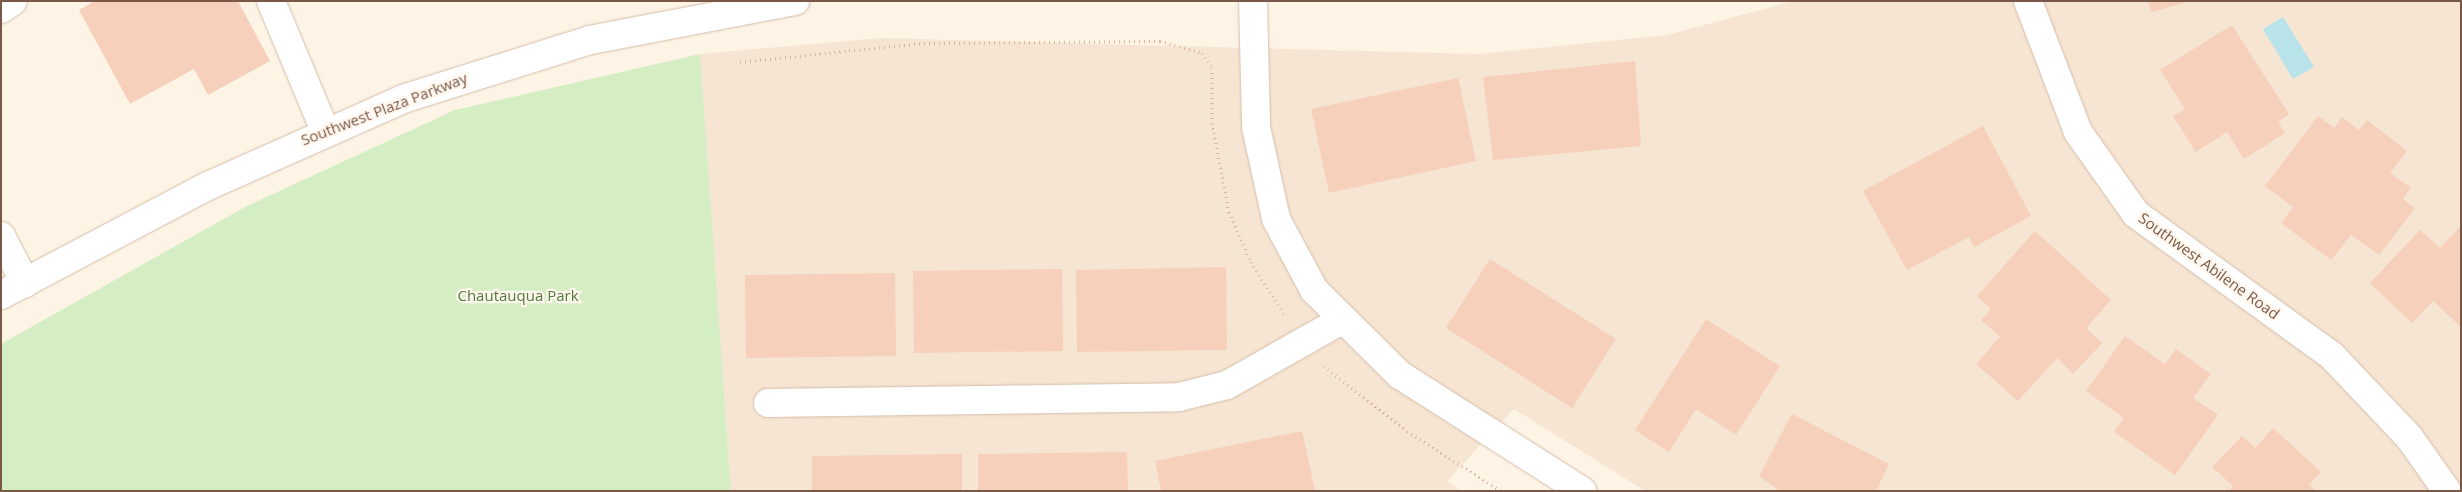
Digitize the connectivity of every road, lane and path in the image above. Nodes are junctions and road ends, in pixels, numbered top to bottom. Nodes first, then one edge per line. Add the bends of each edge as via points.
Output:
1 (13, 1) edge
2 (271, 1) edge
3 (795, 1) edge
4 (1253, 1) edge
5 (2028, 1) edge
6 (1, 9) edge
7 (1202, 53) dead end
8 (740, 62) dead end
9 (325, 131) junction
10 (1, 236) edge
11 (25, 283) junction
12 (1, 295) edge
13 (1342, 320) junction
14 (768, 403) dead end
15 (1582, 491) edge
16 (2447, 491) edge

1 - 6 street
2 - 9 street
3 - 9 street, Southwest Plaza Parkway via 590,40 492,67
4 - 13 street via 1256,126 1276,219 1314,290
5 - 16 street, Southwest Abilene Road via 2078,132 2136,214 2332,356 2409,437
7 - 8 path via 1160,41 924,42
9 - 11 street, Southwest Plaza Parkway via 210,185
10 - 11 street
11 - 12 street, Southwest Plaza Parkway
13 - 14 street via 1227,385 1179,397
13 - 15 street via 1400,376

